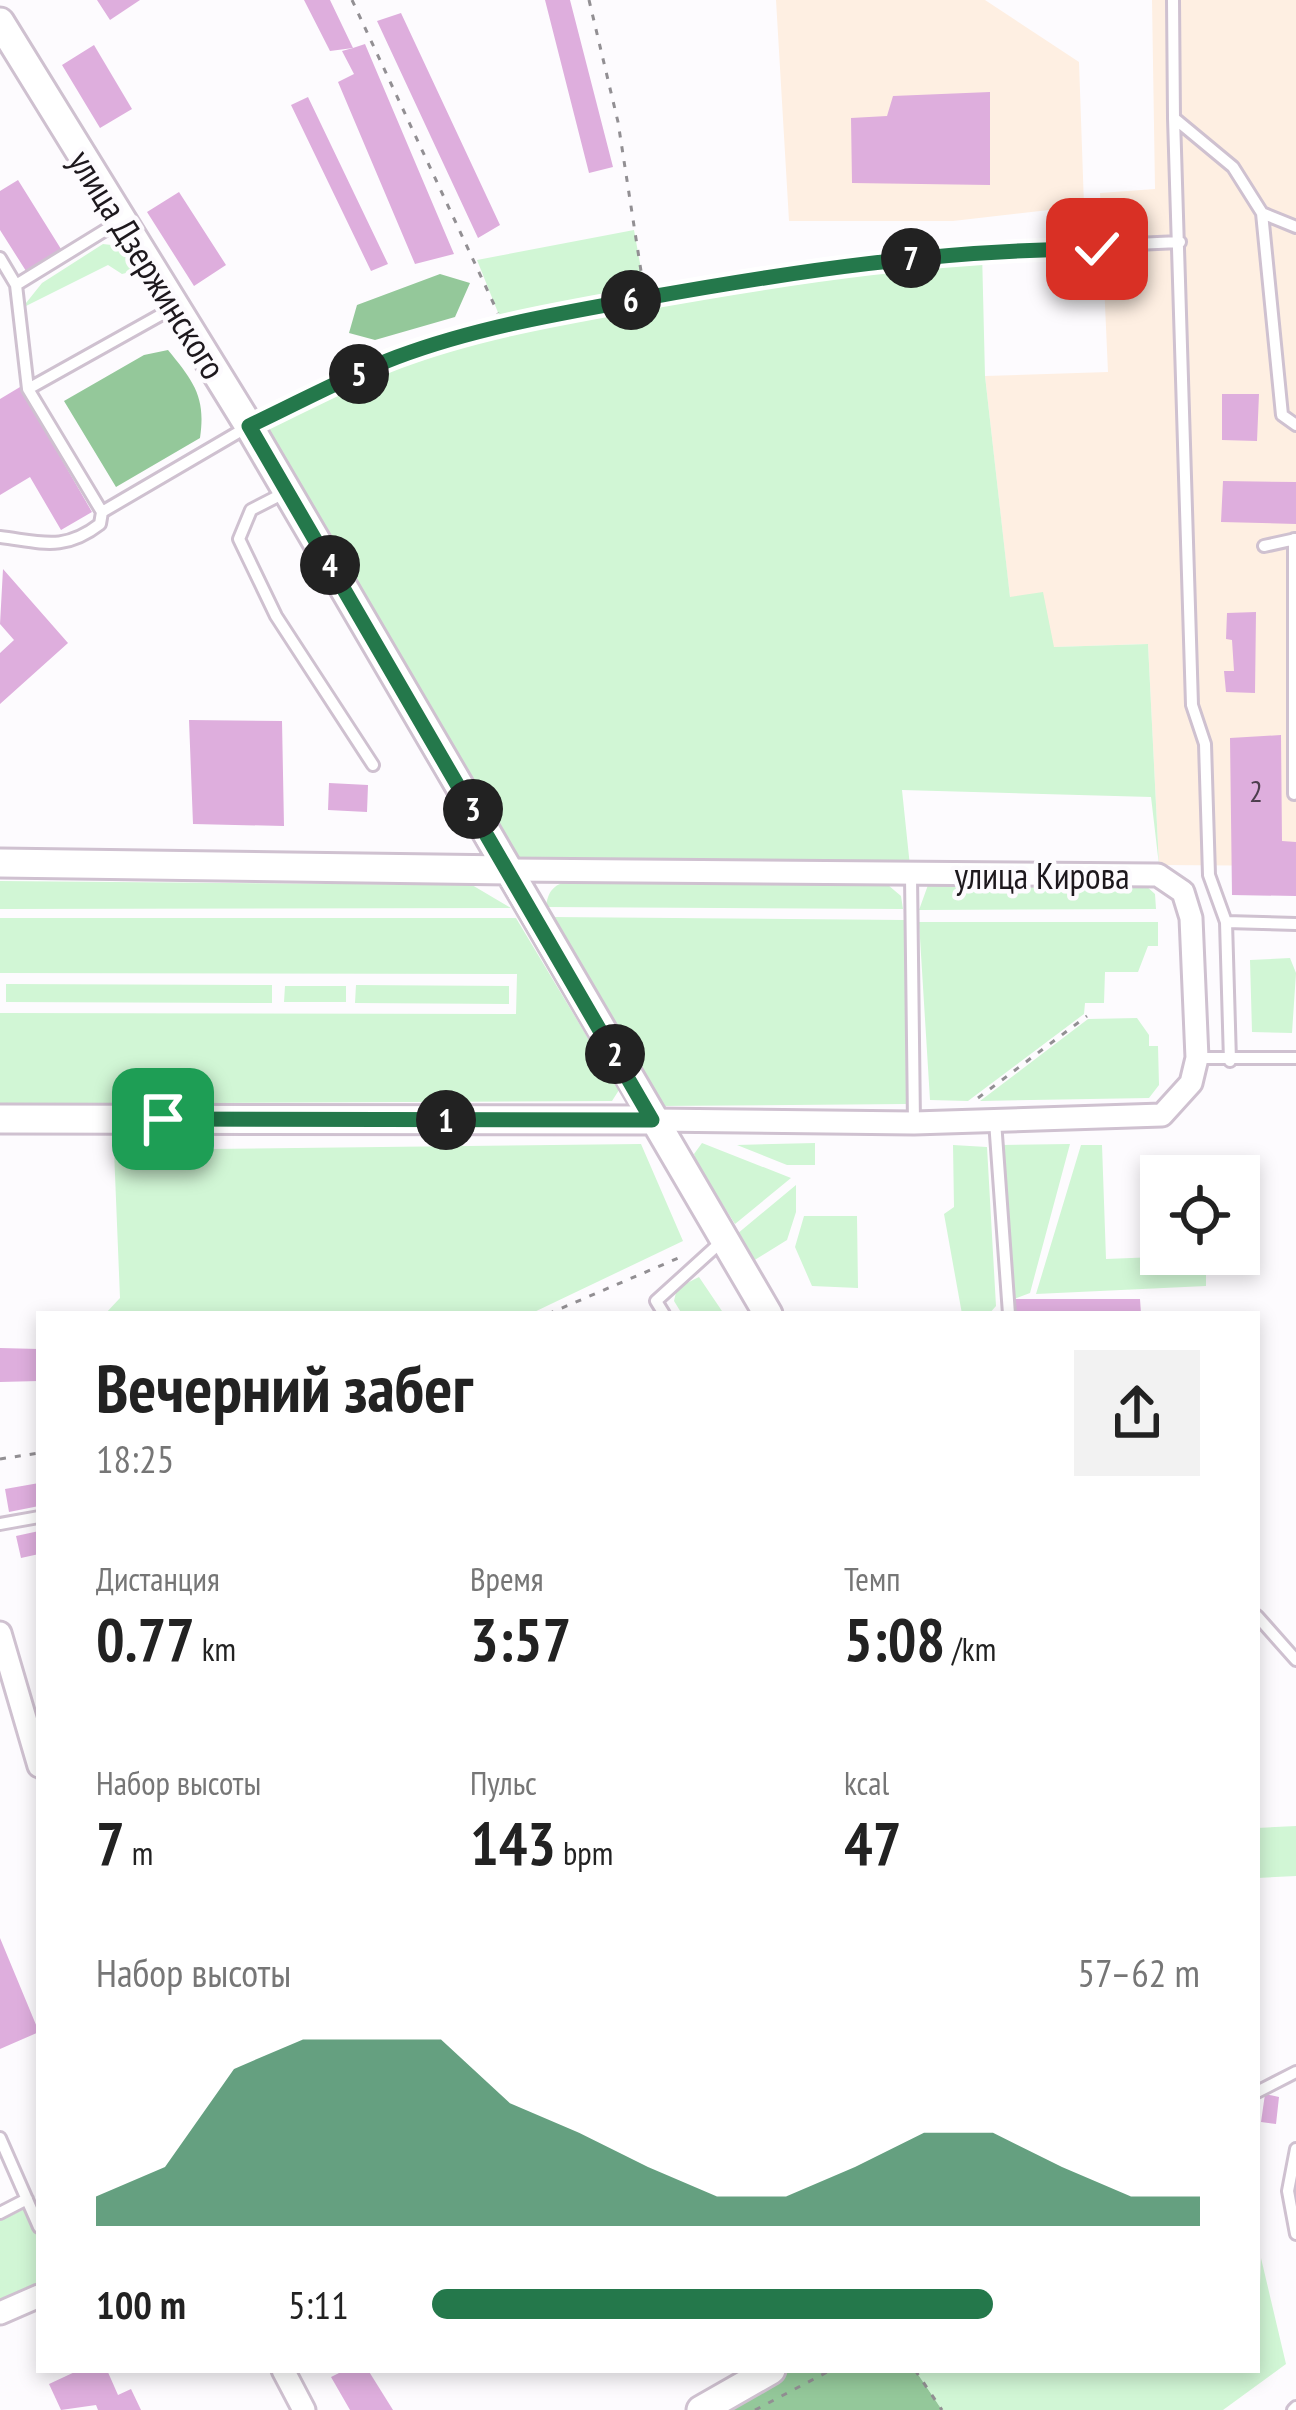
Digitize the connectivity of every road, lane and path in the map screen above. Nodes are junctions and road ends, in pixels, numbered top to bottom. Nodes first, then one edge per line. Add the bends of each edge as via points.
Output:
1 (352, 0) edge
2 (589, 0) edge
3 (1173, 0) edge
4 (0, 22) edge
5 (1174, 118) junction
6 (1262, 213) junction
7 (120, 220) junction
8 (1296, 227) edge
9 (1180, 242) junction
10 (0, 258) edge
11 (16, 285) junction
12 (646, 298) junction
13 (173, 308) junction
14 (503, 326) junction
15 (28, 389) junction
16 (1296, 425) edge
17 (249, 426) junction
18 (287, 492) junction
19 (103, 512) junction
20 (0, 537) edge
21 (1295, 539) edge
22 (1264, 546) dead end
23 (373, 765) dead end
24 (1294, 794) edge
25 (0, 862) edge
26 (509, 870) junction
27 (911, 877) junction
28 (1226, 922) junction
29 (1296, 924) edge
30 (1087, 1016) dead end
31 (1197, 1058) junction
32 (1296, 1058) edge
33 (1230, 1061) junction
34 (0, 1119) edge
35 (652, 1120) junction
36 (995, 1121) junction
37 (948, 1122) junction
38 (914, 1123) junction
39 (724, 1240) junction
40 (555, 1311) edge
41 (662, 1311) edge
42 (766, 1311) edge
43 (1010, 1311) edge
44 (36, 1453) edge
45 (0, 1459) edge
46 (36, 1518) edge
47 (0, 1524) edge
48 (1260, 1619) edge
49 (0, 1633) edge
50 (1296, 1660) edge
51 (36, 1756) edge
52 (1296, 2072) edge
53 (1260, 2090) edge
54 (0, 2138) edge
55 (1296, 2149) edge
56 (27, 2199) junction
57 (0, 2213) edge
58 (36, 2220) edge
59 (1296, 2234) edge
60 (36, 2297) edge
61 (0, 2313) edge
62 (285, 2373) edge
63 (766, 2373) edge
64 (826, 2373) edge
65 (917, 2373) edge
66 (304, 2410) edge
67 (700, 2410) edge
68 (755, 2410) edge
69 (942, 2410) edge

1 - 14 path
2 - 12 path
3 - 5 lane
4 - 7 street, улица Дзержинского
5 - 6 lane via 1233,167
5 - 9 lane
6 - 8 lane
6 - 16 lane via 1282,416
7 - 11 lane
7 - 13 street, улица Дзержинского
9 - 12 lane via 954,252
9 - 28 lane via 1192,705 1205,744 1209,874
10 - 11 lane
11 - 15 lane
12 - 14 lane
13 - 15 lane
13 - 17 street, улица Дзержинского
14 - 17 lane via 395,358
15 - 19 lane
17 - 18 street, улица Дзержинского
17 - 19 lane
18 - 23 lane via 251,510 239,539 276,616
18 - 26 street, улица Дзержинского
19 - 20 lane via 82,537 48,548
21 - 22 lane
21 - 24 lane
25 - 26 street, улица Кирова
26 - 27 street, улица Кирова
26 - 35 street, улица Дзержинского
27 - 31 street, улица Кирова via 1158,875 1183,892 1191,918
27 - 38 lane
28 - 29 lane
28 - 33 lane
30 - 37 path
31 - 33 lane
31 - 36 street via 1191,1083 1162,1115
32 - 33 lane
34 - 35 street
35 - 38 street
35 - 39 street, улица Дзержинского
36 - 37 street
36 - 43 lane
37 - 38 street
39 - 40 path
39 - 41 lane via 656,1300
39 - 42 street, улица Дзержинского
44 - 45 path
46 - 47 lane
48 - 50 lane
49 - 51 street
52 - 53 lane
54 - 56 lane
55 - 59 lane via 1288,2191
56 - 57 lane
56 - 58 lane
60 - 61 street
62 - 66 street
63 - 67 street
64 - 68 path
65 - 69 path

